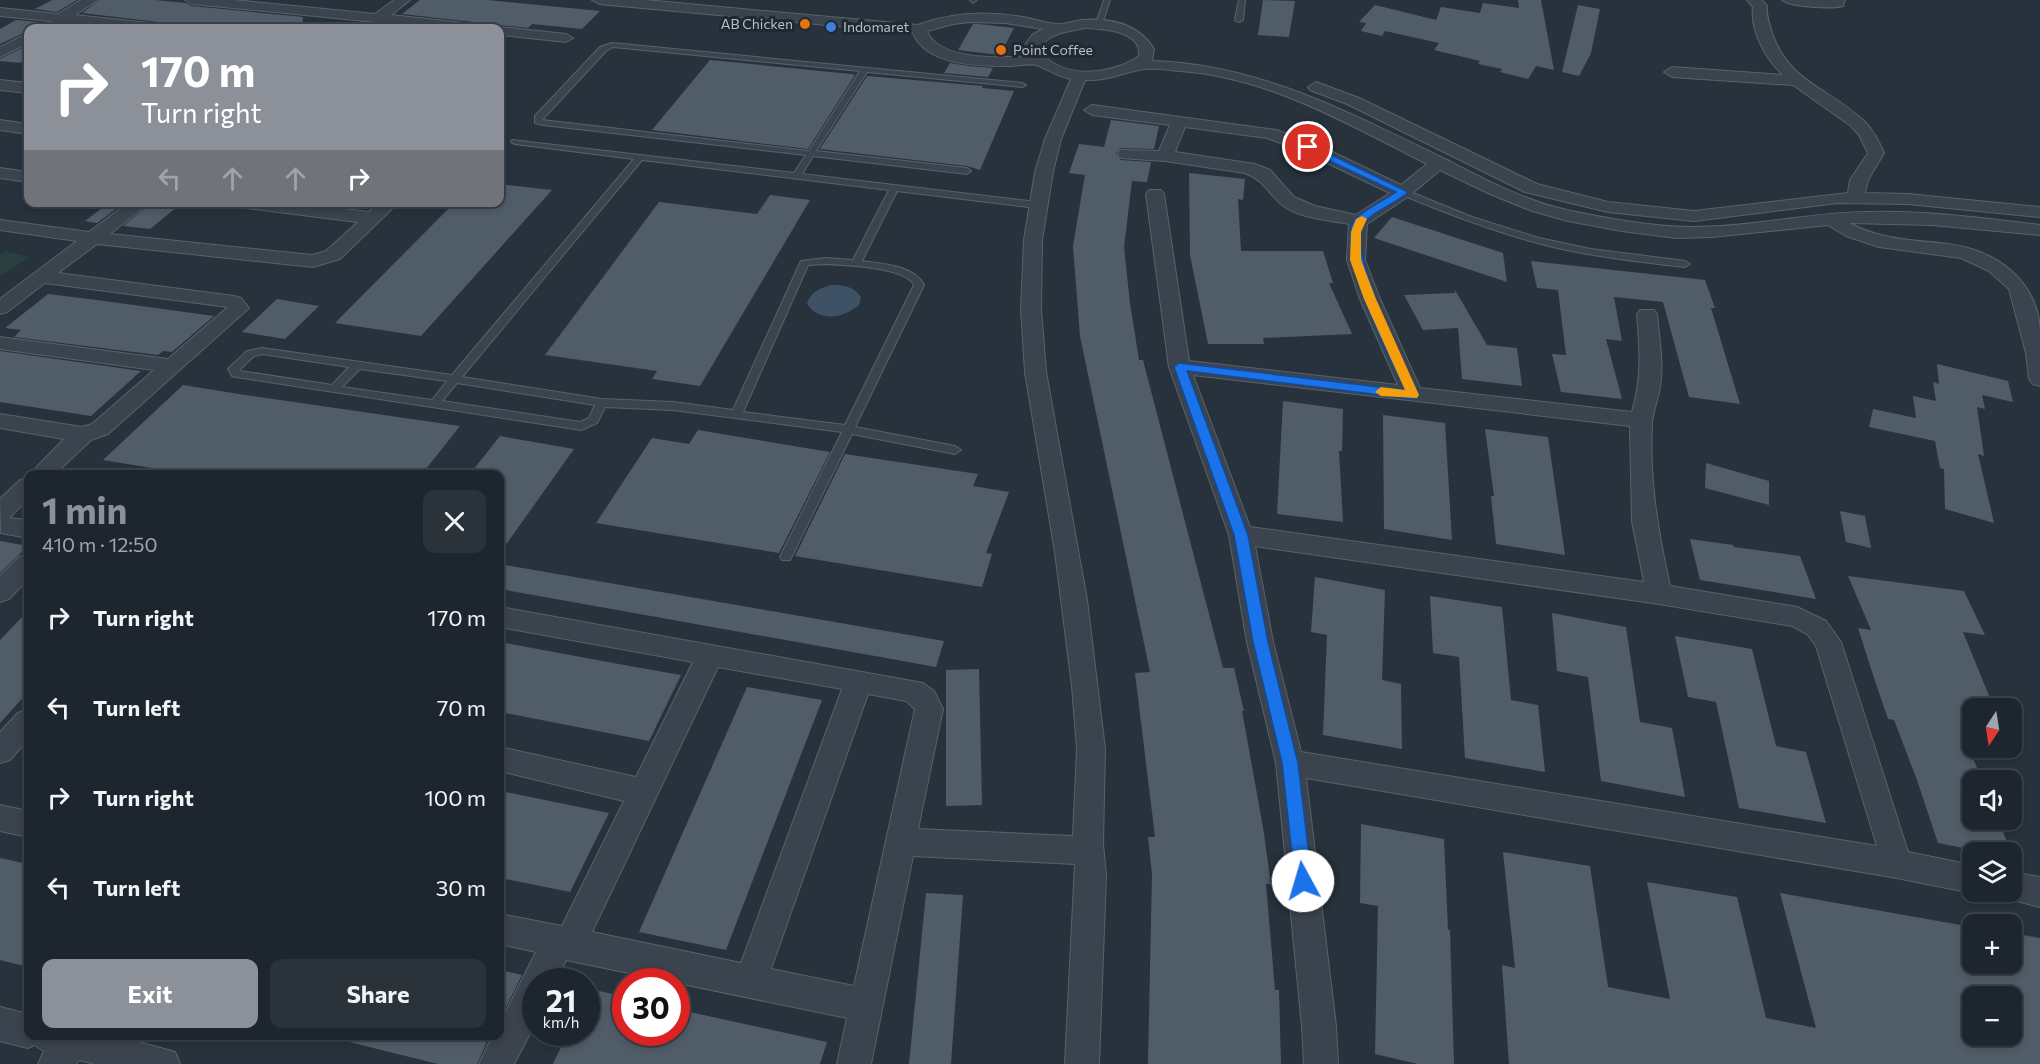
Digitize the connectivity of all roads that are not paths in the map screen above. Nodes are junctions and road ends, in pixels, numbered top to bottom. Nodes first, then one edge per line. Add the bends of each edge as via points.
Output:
1 (91, 0) edge
2 (192, 0) edge
3 (404, 0) edge
4 (599, 0) edge
5 (1107, 0) edge
6 (1242, 0) edge
7 (1754, 0) edge
8 (1789, 0) edge
9 (1838, 0) edge
10 (621, 1) edge
11 (0, 12) edge
12 (60, 18) junction
13 (1239, 20) dead end
14 (378, 22) edge
15 (50, 24) edge
16 (119, 24) edge
17 (410, 24) edge
18 (1098, 24) junction
19 (1058, 28) junction
20 (919, 29) junction
21 (504, 31) edge
22 (566, 38) dead end
23 (24, 39) edge
24 (3, 49) edge
25 (1147, 49) junction
26 (24, 50) edge
27 (1038, 60) junction
28 (1138, 65) junction
29 (865, 70) junction
30 (1672, 72) dead end
31 (1080, 75) junction
32 (1797, 81) junction
33 (0, 85) edge
34 (1022, 85) dead end
35 (24, 88) edge
36 (1092, 110) dead end
37 (1179, 120) junction
38 (0, 125) edge
39 (24, 128) edge
40 (516, 142) dead end
41 (809, 154) junction
42 (1126, 154) dead end
43 (1165, 156) junction
44 (640, 157) junction
45 (1439, 164) junction
46 (967, 171) dead end
47 (0, 173) edge
48 (797, 175) junction
49 (24, 176) edge
50 (895, 187) junction
51 (1403, 192) junction
52 (1155, 194) dead end
53 (1846, 199) junction
54 (1037, 205) junction
55 (134, 207) edge
56 (280, 207) edge
57 (385, 207) edge
58 (2040, 212) edge
59 (373, 218) junction
60 (1831, 219) junction
61 (1359, 221) junction
62 (0, 225) edge
63 (2040, 230) edge
64 (93, 238) junction
65 (856, 264) junction
66 (1685, 264) dead end
67 (41, 277) junction
68 (0, 308) edge
69 (1647, 314) dead end
70 (0, 343) edge
71 (358, 364) junction
72 (172, 366) junction
73 (1179, 367) junction
74 (455, 379) junction
75 (2040, 379) edge
76 (334, 389) junction
77 (1413, 395) junction
78 (602, 403) junction
79 (434, 404) junction
80 (737, 413) junction
81 (1641, 420) junction
82 (0, 421) edge
83 (846, 429) junction
84 (83, 435) junction
85 (955, 450) dead end
86 (45, 470) edge
87 (24, 492) edge
88 (8, 517) edge
89 (1241, 535) junction
90 (786, 557) dead end
91 (24, 568) edge
92 (0, 592) edge
93 (1659, 594) junction
94 (504, 618) edge
95 (710, 655) junction
96 (860, 681) junction
97 (24, 725) edge
98 (0, 751) edge
99 (504, 760) edge
100 (1290, 763) junction
101 (643, 792) junction
102 (0, 818) edge
103 (24, 823) edge
104 (902, 842) junction
105 (1087, 851) junction
106 (1897, 864) junction
107 (1962, 877) edge
108 (2022, 889) edge
109 (2040, 892) edge
110 (504, 930) edge
111 (564, 944) junction
112 (548, 968) edge
113 (751, 981) junction
114 (865, 1005) junction
115 (522, 1014) edge
116 (0, 1024) edge
117 (24, 1030) edge
118 (115, 1043) edge
119 (57, 1047) edge
120 (163, 1064) edge
121 (496, 1064) edge
122 (854, 1064) edge
123 (1082, 1064) edge
124 (1321, 1064) edge

1 - 12 street
2 - 14 street
3 - 14 street
4 - 10 street
5 - 18 lane
6 - 13 lane
7 - 32 street via 1760,6 1759,15 1770,48
8 - 9 street
10 - 20 street
11 - 12 street
12 - 15 street
12 - 16 street
14 - 17 street
18 - 19 street
18 - 25 street via 1137,36
19 - 20 street via 989,18 934,23
19 - 27 street via 1038,38 1034,52
20 - 27 street via 924,40 936,48 965,59 1005,63
21 - 22 street
23 - 24 street
24 - 26 street
25 - 28 street via 1146,58
25 - 53 street via 1288,76 1353,101 1531,188 1585,202 1694,216
27 - 31 street via 1055,70
28 - 31 street via 1113,74
28 - 45 street via 1192,67 1277,87 1337,112
29 - 34 lane
29 - 41 lane
29 - 41 lane via 612,45 603,49 538,118 543,123
30 - 32 street
31 - 54 street via 1053,136
32 - 53 street via 1857,123 1876,153
33 - 35 street
36 - 37 street
37 - 43 street
37 - 51 street via 1270,133
38 - 39 street
40 - 44 lane
41 - 46 lane
41 - 48 lane
42 - 43 street
43 - 61 street via 1249,168 1264,174 1288,201
44 - 48 lane
44 - 74 lane
45 - 51 street
45 - 60 street via 1527,204 1617,225 1711,232
47 - 49 street
48 - 50 lane
50 - 54 lane
50 - 65 lane
51 - 61 street
51 - 66 lane via 1449,212 1536,240 1612,256
52 - 73 street
53 - 58 street via 1908,199
53 - 60 street
54 - 105 street via 1032,231 1033,346 1081,649 1091,749
55 - 64 street
56 - 59 street
57 - 59 street
59 - 64 street via 333,255 314,261
60 - 63 street via 1919,218
60 - 75 street via 1879,240 1960,252 2005,274 2020,290
61 - 77 street via 1356,260
62 - 64 street
64 - 67 street
65 - 80 lane via 821,259 804,263
65 - 83 lane via 905,272 916,278 919,285
67 - 68 street
67 - 72 street via 238,305 236,312
69 - 81 street via 1650,386
70 - 72 street
71 - 74 lane
71 - 76 lane
71 - 76 lane via 261,351 251,353 233,369 236,374
72 - 84 street via 100,429
73 - 77 street
73 - 89 street
74 - 78 lane
74 - 79 lane
76 - 79 lane
77 - 81 street
78 - 79 lane via 593,420 581,426
78 - 80 lane
80 - 83 lane
81 - 93 street via 1644,521
82 - 84 street
83 - 85 lane
83 - 90 lane
84 - 86 street
87 - 88 street
89 - 93 street
89 - 100 street via 1260,642
91 - 92 street
93 - 106 street via 1797,617 1817,628 1828,642
94 - 95 street
95 - 96 street
95 - 101 street
96 - 104 street via 913,691 929,709
96 - 113 street
97 - 98 street
99 - 101 street
100 - 106 street
100 - 124 street
101 - 111 street
102 - 103 street
104 - 105 street
104 - 114 street
105 - 123 street via 1091,875
106 - 107 street
108 - 109 street
110 - 111 street
111 - 112 street
111 - 113 street
113 - 114 street
114 - 122 street
115 - 121 street
116 - 117 street
118 - 119 street
118 - 120 street

